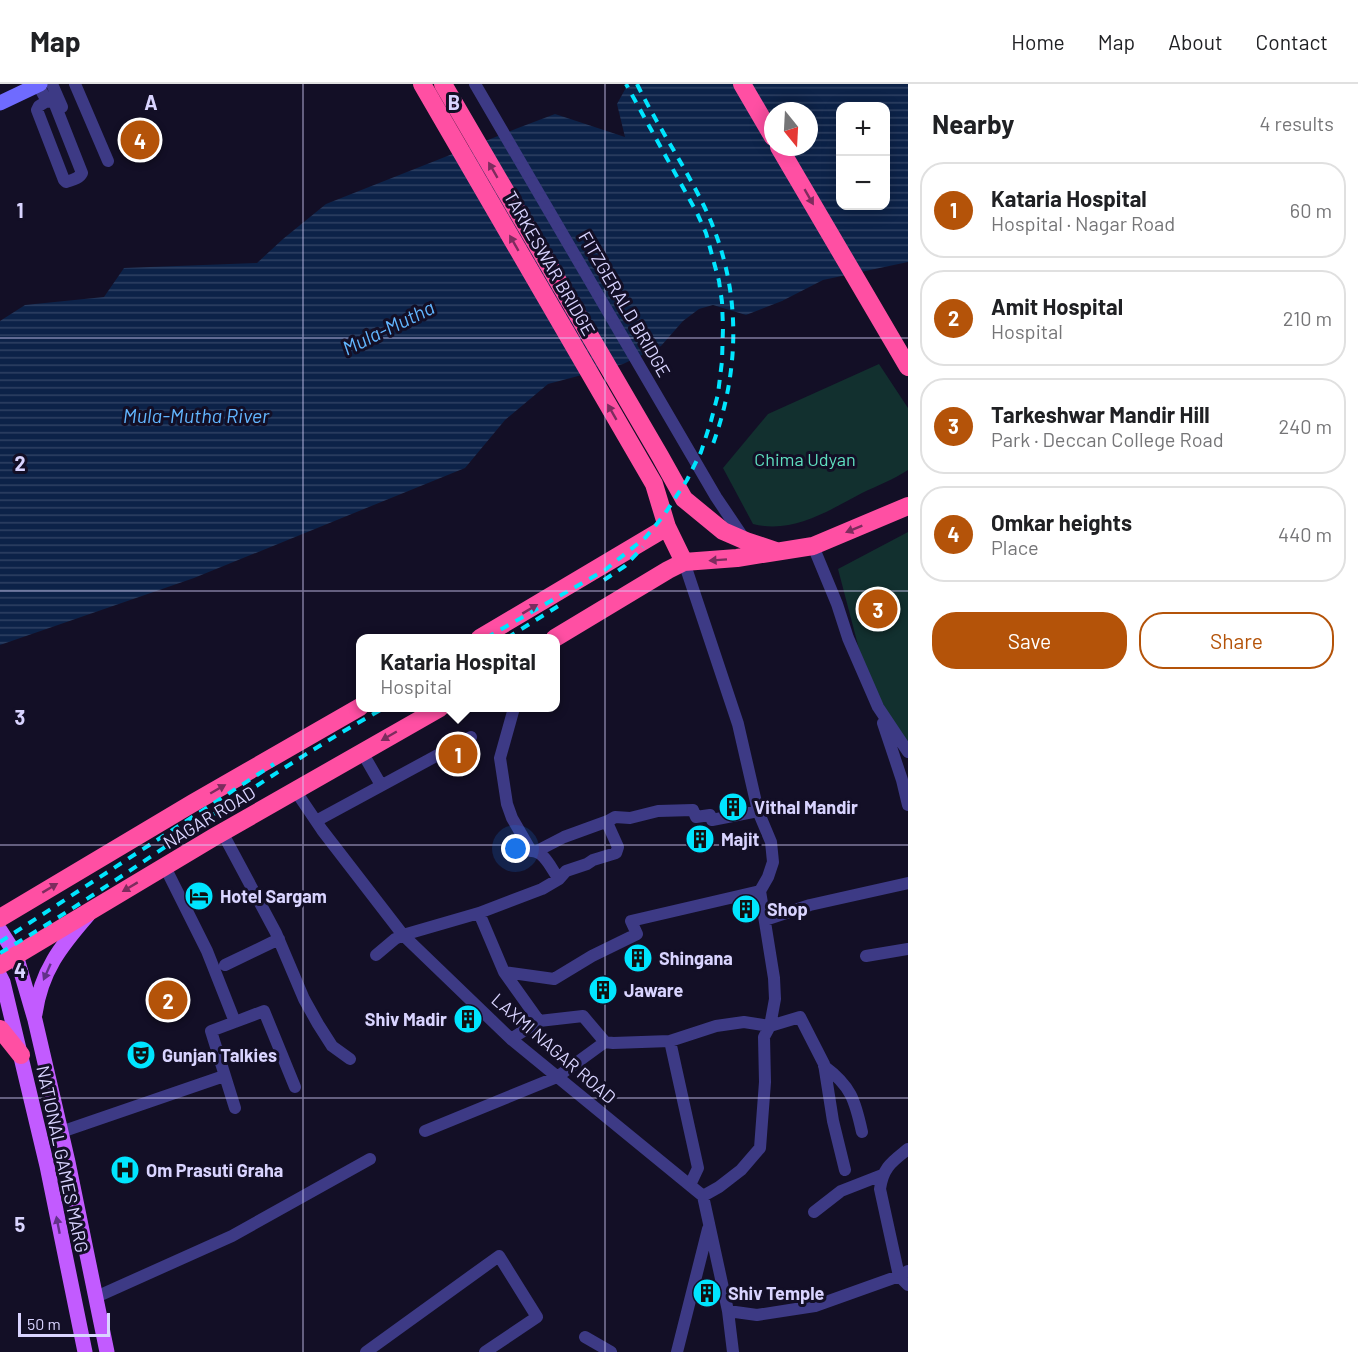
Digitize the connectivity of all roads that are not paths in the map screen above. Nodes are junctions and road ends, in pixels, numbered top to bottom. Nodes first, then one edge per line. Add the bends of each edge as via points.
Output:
1 (44, 84) edge
2 (422, 84) edge
3 (443, 84) edge
4 (474, 84) edge
5 (742, 84) edge
6 (76, 87) edge
7 (53, 100) junction
8 (0, 103) edge
9 (764, 122) edge
10 (784, 156) edge
11 (108, 161) dead end
12 (91, 171) dead end
13 (908, 366) edge
14 (671, 475) junction
15 (654, 484) junction
16 (908, 506) edge
17 (668, 527) junction
18 (746, 541) junction
19 (813, 546) junction
20 (776, 551) junction
21 (684, 562) junction
22 (488, 634) edge
23 (560, 636) edge
24 (878, 707) junction
25 (356, 709) edge
26 (433, 712) edge
27 (513, 712) edge
28 (471, 737) dead end
29 (362, 752) junction
30 (908, 752) edge
31 (381, 785) junction
32 (295, 790) junction
33 (908, 805) edge
34 (758, 811) junction
35 (316, 821) junction
36 (608, 821) junction
37 (222, 832) junction
38 (537, 851) junction
39 (165, 867) junction
40 (559, 879) junction
41 (908, 883) edge
42 (760, 891) junction
43 (94, 909) junction
44 (479, 913) junction
45 (0, 918) edge
46 (765, 920) junction
47 (0, 930) edge
48 (403, 935) junction
49 (279, 939) junction
50 (908, 949) edge
51 (16, 955) junction
52 (376, 955) dead end
53 (866, 956) dead end
54 (0, 965) edge
55 (225, 965) dead end
56 (504, 972) junction
57 (0, 976) edge
58 (34, 1020) junction
59 (539, 1021) junction
60 (236, 1022) junction
61 (770, 1026) junction
62 (0, 1029) edge
63 (511, 1039) junction
64 (670, 1041) junction
65 (605, 1042) junction
66 (21, 1055) junction
67 (350, 1059) dead end
68 (824, 1065) junction
69 (224, 1076) junction
70 (557, 1077) junction
71 (295, 1087) dead end
72 (235, 1108) dead end
73 (425, 1131) dead end
74 (61, 1132) junction
75 (862, 1132) dead end
76 (908, 1149) edge
77 (370, 1159) dead end
78 (845, 1170) dead end
79 (882, 1175) junction
80 (690, 1185) junction
81 (703, 1196) junction
82 (814, 1212) dead end
83 (709, 1225) junction
84 (905, 1277) edge
85 (96, 1297) junction
86 (728, 1311) junction
87 (585, 1338) dead end
88 (85, 1352) edge
89 (108, 1352) edge
90 (366, 1352) edge
91 (485, 1352) edge
92 (611, 1352) edge
93 (677, 1352) edge
94 (733, 1352) edge

1 - 7 street
1 - 8 street
15 -> 2 highway, TARKESWAR BRIDGE
14 -> 3 highway, TARKESWAR BRIDGE
4 - 18 street, FITZGERALD BRIDGE via 716,497
5 - 9 highway
6 - 7 street
6 - 11 street
7 - 7 street via 82,173 66,182 37,110
7 - 12 street
10 -> 13 highway
14 - 15 highway
14 - 18 highway, TARKESWAR BRIDGE via 684,500 723,531
15 - 17 highway
16 -> 19 highway
17 - 21 highway
22 -> 17 highway
18 - 20 highway
19 - 20 highway
19 - 24 street
20 -> 21 highway
21 - 23 highway
21 - 34 street via 738,724
24 - 30 street
24 - 33 street
45 -> 25 highway, NAGAR ROAD
26 -> 29 highway, NAGAR ROAD
27 - 38 street via 500,758 507,804 531,851
28 - 31 street
29 - 31 street
29 - 32 highway, NAGAR ROAD
31 - 35 street
32 - 35 street, LAXMI NAGAR ROAD
32 - 37 highway, NAGAR ROAD
34 - 36 street via 712,820 710,814 696,817 693,810 658,811
34 - 42 street via 771,842 773,862
35 - 48 street, LAXMI NAGAR ROAD
36 - 38 street
36 - 40 street via 618,847 616,853 566,871
37 - 39 highway, NAGAR ROAD
37 - 49 street
38 - 40 street
39 -> 43 highway, NAGAR ROAD
39 - 60 street via 207,951
40 - 44 street
41 - 46 street via 810,905
42 - 46 street
42 - 56 street via 630,921 637,934 554,979
43 - 51 highway, NAGAR ROAD
43 -> 58 main road via 55,955 37,1000
44 - 48 street
44 - 56 street
46 - 61 street via 775,999
47 - 51 main road, NATIONAL GAMES MARG
48 - 52 street
48 - 63 street, LAXMI NAGAR ROAD
49 - 55 street
49 - 67 street via 318,1024 332,1046
50 - 53 street
51 - 54 highway, NAGAR ROAD
51 - 58 main road, NATIONAL GAMES MARG
56 - 59 street
57 - 66 main road, NATIONAL GAMES MARG
58 - 74 main road, NATIONAL GAMES MARG
59 - 63 street
59 - 65 street via 582,1016
60 - 69 street via 211,1031
60 - 71 street via 264,1011
61 - 64 street via 744,1022 716,1026
61 - 68 street via 800,1017
61 - 81 street via 764,1037 760,1148 741,1170
62 - 66 highway
63 - 70 street, LAXMI NAGAR ROAD
64 - 65 street
64 - 80 street via 699,1168
65 - 70 street
88 -> 66 main road, NATIONAL GAMES MARG
68 - 75 street via 851,1094
68 - 78 street
69 - 72 street
69 - 74 street
70 - 73 street
70 - 80 street, LAXMI NAGAR ROAD
74 - 85 main road, NATIONAL GAMES MARG
76 - 79 street
77 - 85 street via 232,1236
79 - 82 street via 841,1191
79 - 84 street via 880,1188
80 - 81 street, LAXMI NAGAR ROAD
81 - 83 street
83 - 86 street
83 - 93 street
84 - 86 street via 815,1306 758,1315
85 - 89 main road, NATIONAL GAMES MARG
86 - 94 street
87 - 92 street
90 - 91 street via 499,1256 537,1317

